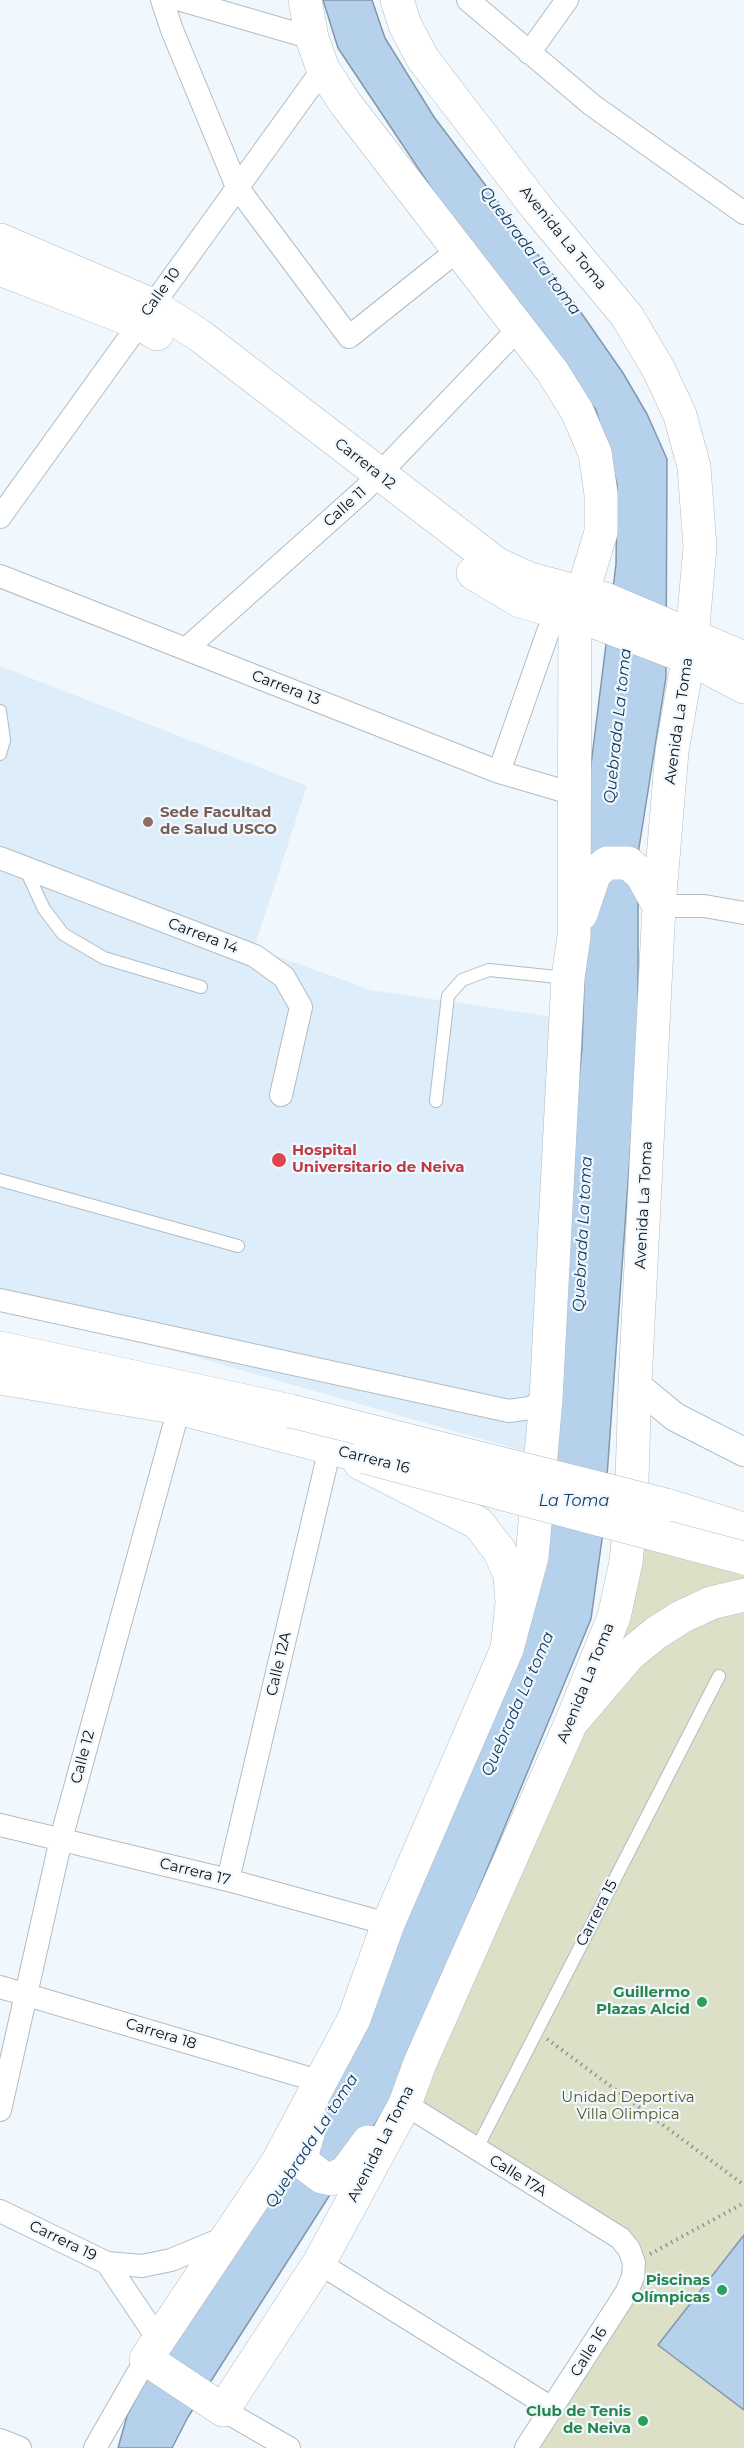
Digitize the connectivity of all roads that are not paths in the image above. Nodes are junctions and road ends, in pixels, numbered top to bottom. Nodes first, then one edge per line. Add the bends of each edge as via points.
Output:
1 (162, 0) edge
2 (181, 0) edge
3 (305, 0) edge
4 (397, 0) edge
5 (468, 0) edge
6 (567, 0) edge
7 (312, 38) junction
8 (529, 53) junction
9 (323, 69) junction
10 (237, 187) junction
11 (741, 204) edge
12 (0, 240) edge
13 (458, 250) junction
14 (0, 269) edge
15 (145, 314) junction
16 (519, 328) junction
17 (371, 483) junction
18 (0, 517) edge
19 (0, 576) edge
20 (583, 609) junction
21 (684, 645) junction
22 (186, 649) junction
23 (744, 658) edge
24 (744, 687) edge
25 (0, 711) edge
26 (0, 754) edge
27 (500, 772) junction
28 (574, 794) junction
29 (0, 858) edge
30 (25, 867) junction
31 (659, 906) junction
32 (744, 913) edge
33 (574, 936) junction
34 (568, 978) junction
35 (201, 987) dead end
36 (281, 1095) dead end
37 (436, 1101) dead end
38 (0, 1180) edge
39 (238, 1246) dead end
40 (0, 1300) edge
41 (0, 1348) edge
42 (0, 1378) edge
43 (635, 1384) junction
44 (546, 1399) junction
45 (179, 1408) junction
46 (743, 1448) edge
47 (343, 1452) junction
48 (744, 1529) edge
49 (744, 1558) edge
50 (744, 1595) edge
51 (507, 1649) junction
52 (719, 1676) dead end
53 (571, 1723) junction
54 (0, 1825) edge
55 (61, 1839) junction
56 (228, 1880) junction
57 (388, 1924) junction
58 (0, 1987) edge
59 (27, 1994) junction
60 (354, 2019) junction
61 (420, 2063) junction
62 (322, 2082) junction
63 (405, 2104) junction
64 (0, 2110) edge
65 (476, 2150) junction
66 (0, 2211) edge
67 (229, 2236) junction
68 (631, 2256) joint
69 (107, 2263) junction
70 (319, 2263) junction
71 (152, 2354) junction
72 (215, 2405) junction
73 (553, 2409) junction
74 (0, 2440) edge
75 (20, 2448) edge
76 (95, 2448) edge
77 (289, 2448) edge
78 (526, 2448) edge

1 - 10 street
2 - 7 street
3 - 7 main road
4 - 21 main road, Avenida La Toma via 423,59 537,208 627,316 680,415 694,467 699,523
5 - 8 street
6 - 8 street
7 - 9 main road
8 - 11 street via 592,105
9 - 10 street, Calle 10
9 - 13 main road
10 - 13 street via 350,337
10 - 15 street, Calle 10
12 - 15 main road, Carrera 12 via 92,277
13 - 16 main road
14 - 15 main road, Carrera 12
15 - 17 main road, Carrera 12 via 231,384
15 - 18 street, Calle 10
16 - 17 street, Calle 11
16 - 20 main road via 577,411 595,453 601,532
17 - 20 main road, Carrera 12 via 497,564
17 - 22 street, Calle 11
19 - 22 street, Carrera 13
20 - 21 main road, Carrera 12
20 - 27 street
20 - 28 main road
21 - 23 main road, Carrera 12
21 - 24 main road, Carrera 12
21 - 31 main road, Avenida La Toma
22 - 27 street, Carrera 13
25 - 26 lane via 4,740
27 - 28 street, Carrera 13
28 - 33 main road
29 - 30 street, Carrera 14
30 - 35 lane via 44,909 63,934 104,958
30 - 36 street, Carrera 14 via 255,956 284,977 301,1007
31 - 32 street via 704,906
31 - 33 main road via 642,874 628,863 608,863 595,873
31 - 43 main road, Avenida La Toma
33 - 34 main road
34 - 37 lane via 489,970 462,980 448,996
34 - 44 main road
38 - 39 lane
40 - 44 street via 509,1411 530,1408
41 - 48 main road, Carrera 16, bridge via 291,1411 666,1505
42 - 45 main road, Carrera 16
43 - 46 street via 675,1417
43 - 53 main road, Avenida La Toma via 626,1562 614,1617
44 - 51 main road via 532,1557
45 - 47 main road, Carrera 16
45 - 55 street, Calle 12
47 - 49 main road, Carrera 16, bridge
47 - 51 main road via 478,1523 499,1550 510,1575 512,1603
47 - 56 street, Calle 12A
50 - 53 main road via 711,1603 656,1633 629,1655
51 - 57 main road
52 - 65 lane, Carrera 15
53 - 61 main road, Avenida La Toma
54 - 55 street, Carrera 17
55 - 56 street, Carrera 17
55 - 59 street, Calle 12
56 - 57 street, Carrera 17
57 - 60 main road
58 - 59 street, Carrera 18
59 - 62 street, Carrera 18
59 - 64 street, Calle 12
60 - 61 main road via 303,2143 302,2154 314,2171 331,2179 345,2173
60 - 62 main road
61 - 63 main road, Avenida La Toma
62 - 67 main road via 277,2163
63 - 65 street, Calle 17A
63 - 70 main road, Avenida La Toma
65 - 68 street, Calle 17A via 620,2238
66 - 69 street, Carrera 19
67 - 69 street via 171,2260 142,2266
67 - 71 main road
68 - 73 street, Calle 16 via 633,2277 626,2293
69 - 71 street, Carrera 19
70 - 72 main road, Avenida La Toma
70 - 73 street
71 - 72 main road, Carrera 19
71 - 76 street
72 - 77 street, Carrera 19
73 - 78 street, Calle 16
74 - 75 street

